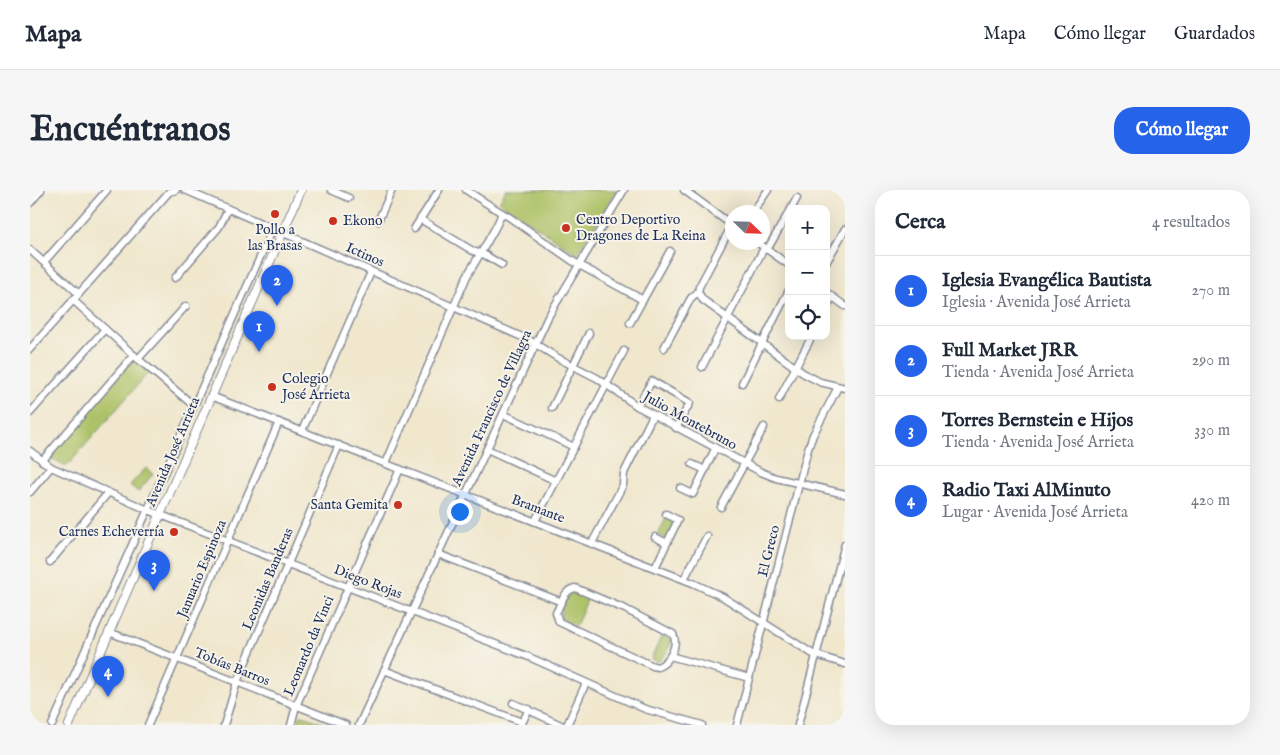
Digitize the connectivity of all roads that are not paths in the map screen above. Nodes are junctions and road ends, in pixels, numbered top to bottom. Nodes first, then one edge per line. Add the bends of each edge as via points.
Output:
1 (41, 190) edge
2 (106, 190) edge
3 (176, 190) edge
4 (185, 190) edge
5 (301, 190) edge
6 (331, 190) edge
7 (392, 190) edge
8 (439, 190) edge
9 (466, 190) edge
10 (624, 190) edge
11 (684, 190) edge
12 (768, 190) edge
13 (692, 192) edge
14 (349, 198) dead end
15 (797, 198) dead end
16 (30, 203) edge
17 (758, 205) edge
18 (793, 205) edge
19 (228, 209) junction
20 (501, 214) junction
21 (785, 218) edge
22 (420, 219) junction
23 (725, 219) edge
24 (378, 221) dead end
25 (273, 228) junction
26 (414, 229) dead end
27 (845, 229) edge
28 (282, 233) junction
29 (725, 238) edge
30 (770, 243) edge
31 (30, 250) edge
32 (765, 250) edge
33 (767, 250) edge
34 (670, 251) dead end
35 (479, 253) junction
36 (830, 256) edge
37 (44, 262) junction
38 (785, 263) edge
39 (579, 264) junction
40 (502, 265) dead end
41 (371, 272) junction
42 (175, 278) dead end
43 (698, 292) junction
44 (79, 294) junction
45 (786, 295) edge
46 (830, 295) edge
47 (832, 297) junction
48 (73, 300) junction
49 (643, 300) junction
50 (830, 301) edge
51 (186, 306) dead end
52 (845, 306) edge
53 (454, 308) junction
54 (728, 318) junction
55 (630, 323) dead end
56 (105, 329) junction
57 (589, 333) dead end
58 (810, 340) edge
59 (762, 343) junction
60 (535, 344) junction
61 (664, 348) dead end
62 (30, 349) edge
63 (624, 351) dead end
64 (136, 357) junction
65 (573, 366) junction
66 (702, 367) dead end
67 (796, 368) junction
68 (742, 383) dead end
69 (606, 385) junction
70 (842, 388) edge
71 (212, 396) junction
72 (779, 400) dead end
73 (191, 403) junction
74 (637, 406) junction
75 (552, 408) dead end
76 (30, 413) edge
77 (503, 414) junction
78 (653, 415) junction
79 (278, 422) junction
80 (764, 427) dead end
81 (676, 428) junction
82 (302, 431) junction
83 (339, 445) junction
84 (574, 448) junction
85 (486, 449) junction
86 (715, 449) junction
87 (30, 451) edge
88 (42, 461) junction
89 (386, 463) junction
90 (692, 464) dead end
91 (744, 464) junction
92 (51, 467) junction
93 (400, 469) junction
94 (704, 470) junction
95 (556, 481) junction
96 (799, 483) junction
97 (680, 488) dead end
98 (30, 492) edge
99 (108, 493) junction
100 (466, 494) junction
101 (845, 494) edge
102 (722, 507) dead end
103 (148, 510) junction
104 (160, 514) junction
105 (666, 514) dead end
106 (535, 521) junction
107 (707, 536) dead end
108 (655, 537) dead end
109 (228, 541) junction
110 (592, 543) junction
111 (667, 543) junction
112 (845, 544) edge
113 (438, 554) junction
114 (50, 562) dead end
115 (288, 564) junction
116 (842, 564) edge
117 (655, 568) junction
118 (684, 579) junction
119 (348, 587) junction
120 (562, 602) junction
121 (411, 612) junction
122 (764, 623) junction
123 (109, 632) junction
124 (670, 656) junction
125 (816, 656) junction
126 (177, 659) junction
127 (845, 664) edge
128 (384, 670) junction
129 (749, 678) junction
130 (237, 682) junction
131 (586, 683) junction
132 (513, 703) dead end
133 (296, 706) junction
134 (529, 709) junction
135 (522, 724) edge
136 (52, 725) edge
137 (69, 725) edge
138 (148, 725) edge
139 (224, 725) edge
140 (291, 725) edge
141 (346, 725) edge
142 (359, 725) edge
143 (562, 725) edge
144 (567, 725) edge
145 (702, 725) edge
146 (737, 725) edge
147 (798, 725) edge

1 - 16 street
2 - 37 street
3 - 44 street via 169,192
4 - 19 street, Ictinos
5 - 28 main road, Avenida José Arrieta
6 - 14 street
7 - 24 street
8 - 22 street
9 - 20 street
10 - 39 street, Avenida Francisco de Villagra
11 - 13 street
12 - 17 street
13 - 23 street
15 - 18 street
19 - 25 street, Ictinos
19 - 42 street via 219,227
20 - 35 street
20 - 39 street
21 - 30 street
22 - 26 street
22 - 35 street
25 - 28 street, Ictinos
25 - 73 street
27 - 36 street
28 - 41 street, Ictinos
28 - 71 main road, Avenida José Arrieta
29 - 43 street
31 - 37 street
32 - 54 street
33 - 38 street
34 - 49 street
35 - 40 street
35 - 53 street
37 - 44 street
39 - 49 street
39 - 60 street, Avenida Francisco de Villagra via 553,306
41 - 53 street, Ictinos
41 - 82 street
43 - 54 street via 703,300
43 - 61 street via 691,298
44 - 48 street
45 - 59 street
46 - 47 street
47 - 50 street
47 - 52 street
48 - 56 street
48 - 62 street
49 - 55 street
51 - 64 street
53 - 60 street, Ictinos
53 - 89 street
54 - 59 street
54 - 66 street
56 - 64 street
56 - 76 street
57 - 65 street
58 - 67 street
59 - 67 street
59 - 68 street
60 - 65 street, Julio Montebruno
60 - 77 street, Avenida Francisco de Villagra
63 - 69 street
64 - 73 street
64 - 88 street
65 - 69 street, Julio Montebruno
65 - 75 street
67 - 70 street via 815,380
67 - 72 street
69 - 74 street, Julio Montebruno
69 - 84 street
70 - 96 street, El Greco via 811,441
71 - 79 street, Bramante
71 - 104 main road, Avenida José Arrieta
73 - 103 street
74 - 78 street, Julio Montebruno
74 - 81 street via 652,381 690,403
77 - 84 street
77 - 85 street, Avenida Francisco de Villagra
78 - 81 street, Julio Montebruno
78 - 110 street via 624,472 623,484
79 - 82 street, Bramante
79 - 109 street, Januario Espinoza
80 - 91 street
81 - 86 street, Julio Montebruno
82 - 83 street, Bramante
83 - 89 street, Bramante
83 - 115 street, Leonidas Banderas
84 - 95 street
85 - 95 street
85 - 100 street, Avenida Francisco de Villagra
86 - 91 street, Julio Montebruno
86 - 94 street
87 - 88 street, Diego Rojas
88 - 92 street, Diego Rojas
89 - 93 street, Bramante
90 - 94 street
91 - 96 street, Julio Montebruno via 769,476
91 - 102 street
92 - 98 street
92 - 99 street, Diego Rojas
93 - 100 street, Bramante
93 - 119 street, Leonardo da Vinci
94 - 97 street via 693,494
95 - 106 street
96 - 101 street, Julio Montebruno
96 - 122 street, El Greco
99 - 103 street, Diego Rojas
99 - 114 street
100 - 106 street, Bramante
100 - 113 street, Avenida Francisco de Villagra
103 - 104 street, Diego Rojas
103 - 136 street
104 - 109 street, Diego Rojas
104 - 123 main road, Avenida José Arrieta
105 - 111 street via 678,520
106 - 110 street, Bramante
107 - 118 street
108 - 111 street
109 - 115 street, Diego Rojas
109 - 126 street, Januario Espinoza
110 - 117 street, Bramante
111 - 117 street
112 - 116 street
113 - 120 street
113 - 121 street, Avenida Francisco de Villagra
115 - 119 street, Diego Rojas
115 - 130 street, Leonidas Banderas
116 - 125 street
117 - 118 street, Bramante
118 - 122 street, Bramante via 713,592
119 - 121 street, Diego Rojas
119 - 133 street, Leonardo da Vinci
120 - 124 street via 556,613 559,622 653,666 658,667
120 - 124 street via 565,594 575,588 625,609 673,634 675,643
121 - 128 street, Avenida Francisco de Villagra
121 - 131 street, Diego Rojas via 529,657
122 - 125 street, Bramante
122 - 129 street, El Greco
123 - 126 street, Tobías Barros
123 - 137 main road, Avenida José Arrieta
124 - 129 street
125 - 127 street, Bramante
125 - 147 street
126 - 130 street, Tobías Barros
126 - 138 street, Januario Espinoza
128 - 135 street
128 - 142 street, Avenida Francisco de Villagra
129 - 146 street, El Greco
130 - 133 street, Tobías Barros
130 - 139 street, Leonidas Banderas
131 - 144 street
131 - 145 street, Diego Rojas via 645,709
132 - 134 street
133 - 140 street, Leonardo da Vinci
133 - 141 street, Tobías Barros
134 - 135 street
134 - 143 street

